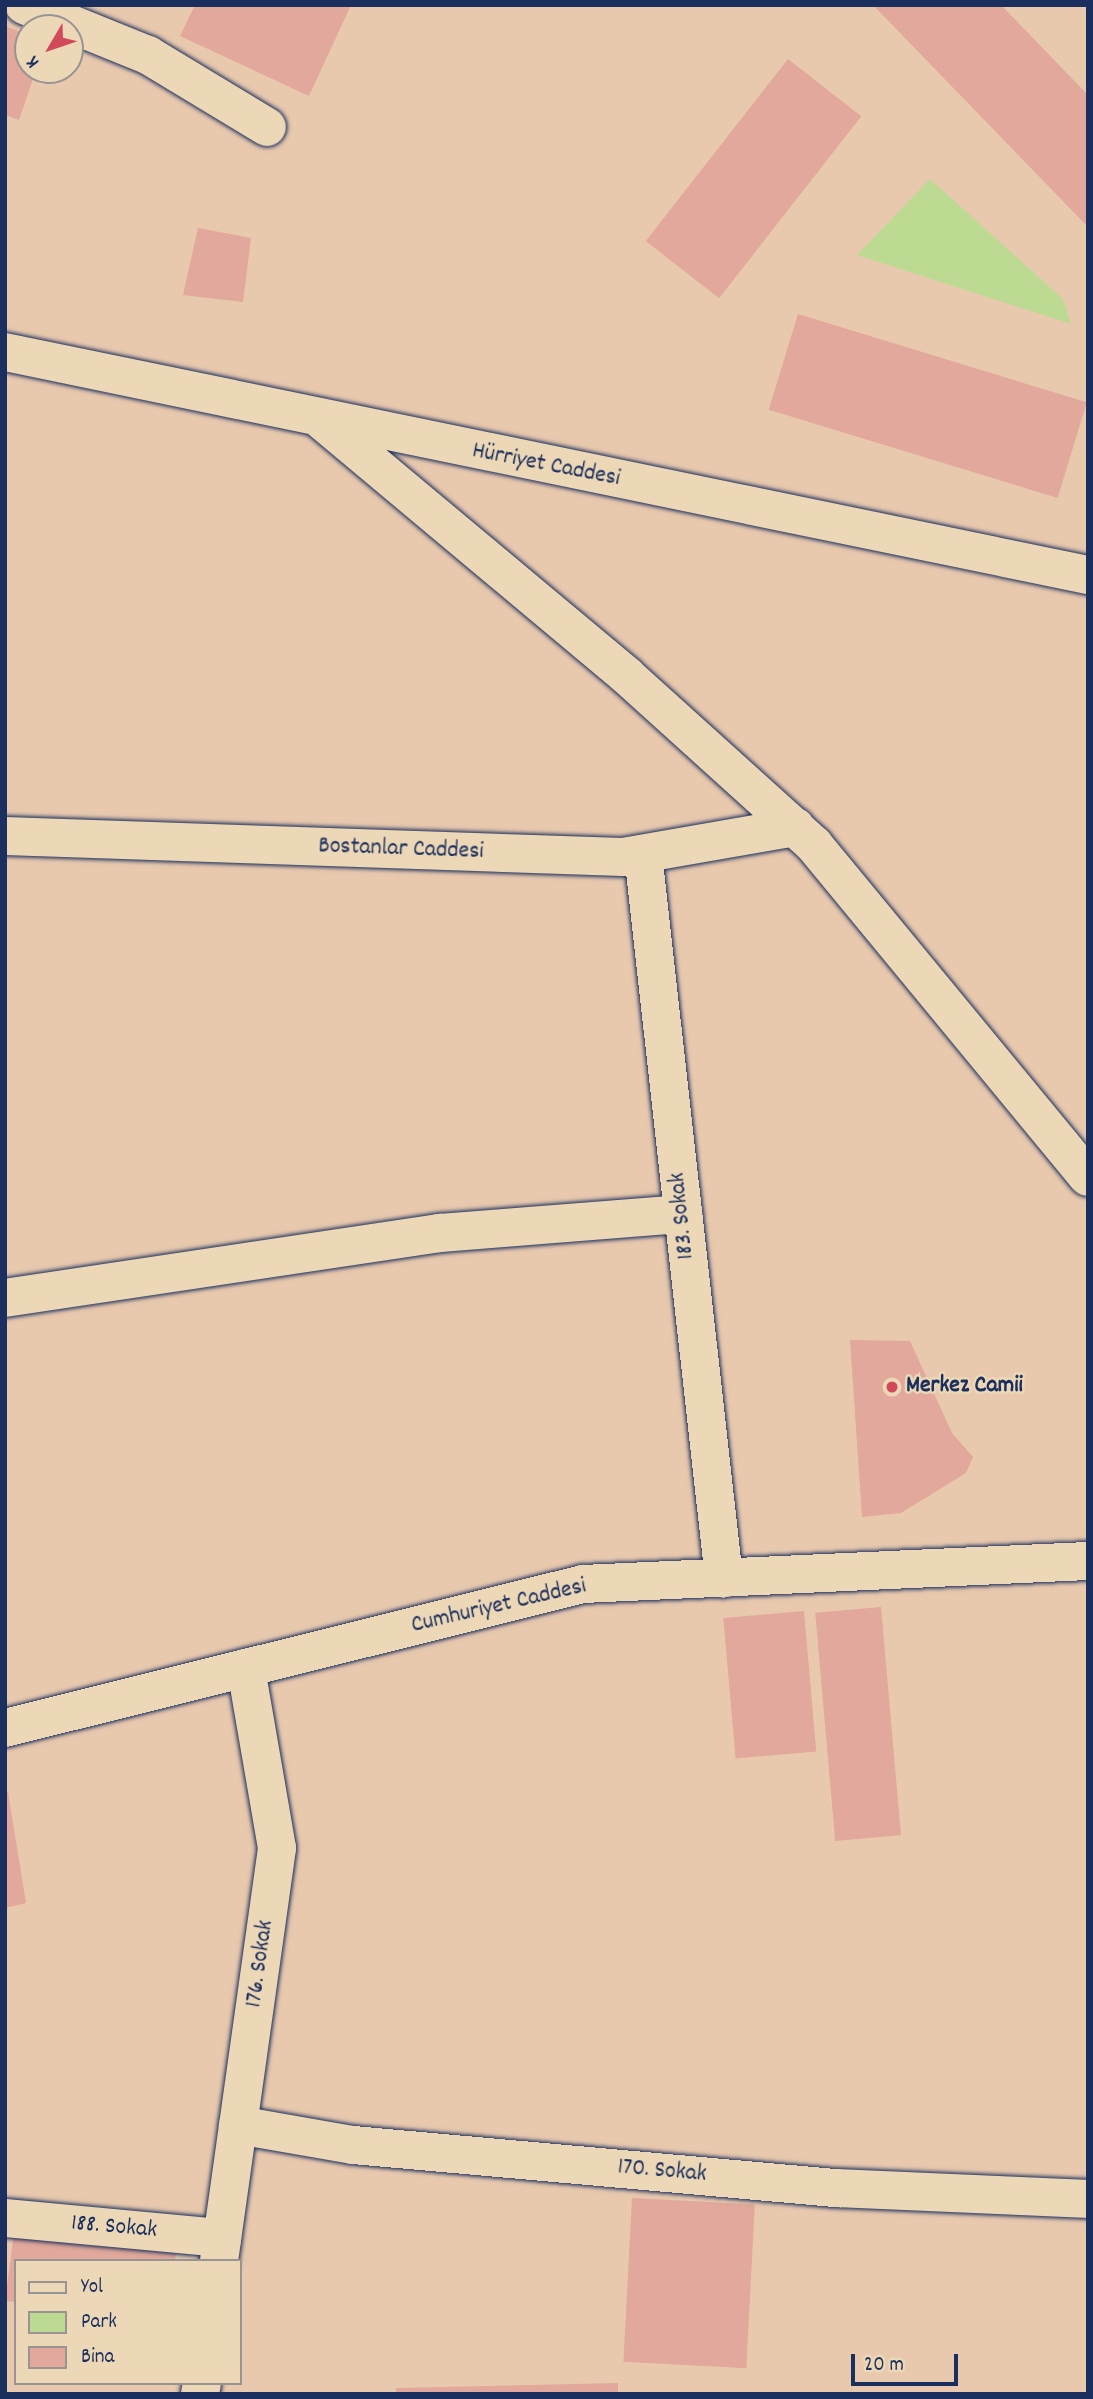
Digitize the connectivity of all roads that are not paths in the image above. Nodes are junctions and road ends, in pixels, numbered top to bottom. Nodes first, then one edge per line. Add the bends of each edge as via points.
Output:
1 (24, 5) edge
2 (267, 127) dead end
3 (8, 361) edge
4 (321, 420) junction
5 (1088, 575) edge
6 (795, 827) junction
7 (5, 836) edge
8 (643, 854) junction
9 (1088, 1177) edge
10 (683, 1214) junction
11 (5, 1298) edge
12 (1088, 1562) edge
13 (723, 1578) junction
14 (246, 1668) junction
15 (5, 1728) edge
16 (238, 2125) junction
17 (1088, 2199) edge
18 (5, 2218) edge
19 (220, 2249) edge

1 - 2 street via 148,55
3 - 4 street, Hürriyet Caddesi
4 - 5 street, Hürriyet Caddesi
4 - 6 street via 628,676
6 - 8 street, Bostanlar Caddesi
6 - 9 street
7 - 8 street, Bostanlar Caddesi
8 - 10 street, 183. Sokak
10 - 11 street via 440,1233
10 - 13 street, 183. Sokak
12 - 13 street, Cumhuriyet Caddesi
13 - 14 street, Cumhuriyet Caddesi via 583,1584
14 - 15 street, Cumhuriyet Caddesi
14 - 16 street, 176. Sokak via 277,1849
16 - 17 street, 170. Sokak via 353,2145 838,2188
16 - 19 street, 176. Sokak
18 - 19 street, 188. Sokak

